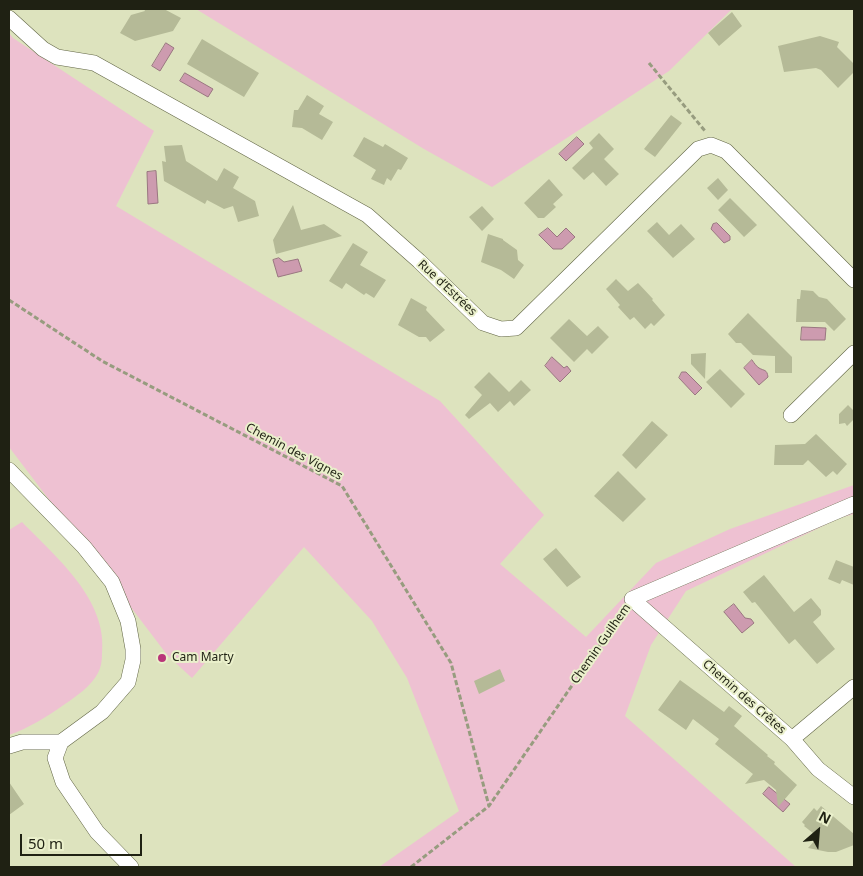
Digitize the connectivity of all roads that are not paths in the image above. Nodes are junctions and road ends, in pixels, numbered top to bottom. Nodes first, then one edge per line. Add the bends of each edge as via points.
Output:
1 (9, 18) edge
2 (854, 280) edge
3 (854, 353) edge
4 (790, 415) dead end
5 (9, 470) edge
6 (854, 504) edge
7 (632, 600) joint
8 (854, 687) edge
9 (792, 739) junction
10 (61, 742) junction
11 (9, 746) edge
12 (854, 798) edge
13 (131, 867) edge

1 - 2 street, Rue d’Estrées via 43,49 57,57 94,63 367,215 483,323 501,329 516,328 698,150 711,145 726,151
3 - 4 street
5 - 10 street via 84,547 112,582 128,620 133,649 128,682 102,712
6 - 7 street, Chemin Guilhem
7 - 9 street, Chemin des Crêtes
8 - 9 street
9 - 12 street, Chemin des Crêtes via 818,769
10 - 11 street via 22,742
10 - 13 street via 55,758 63,782 97,832

